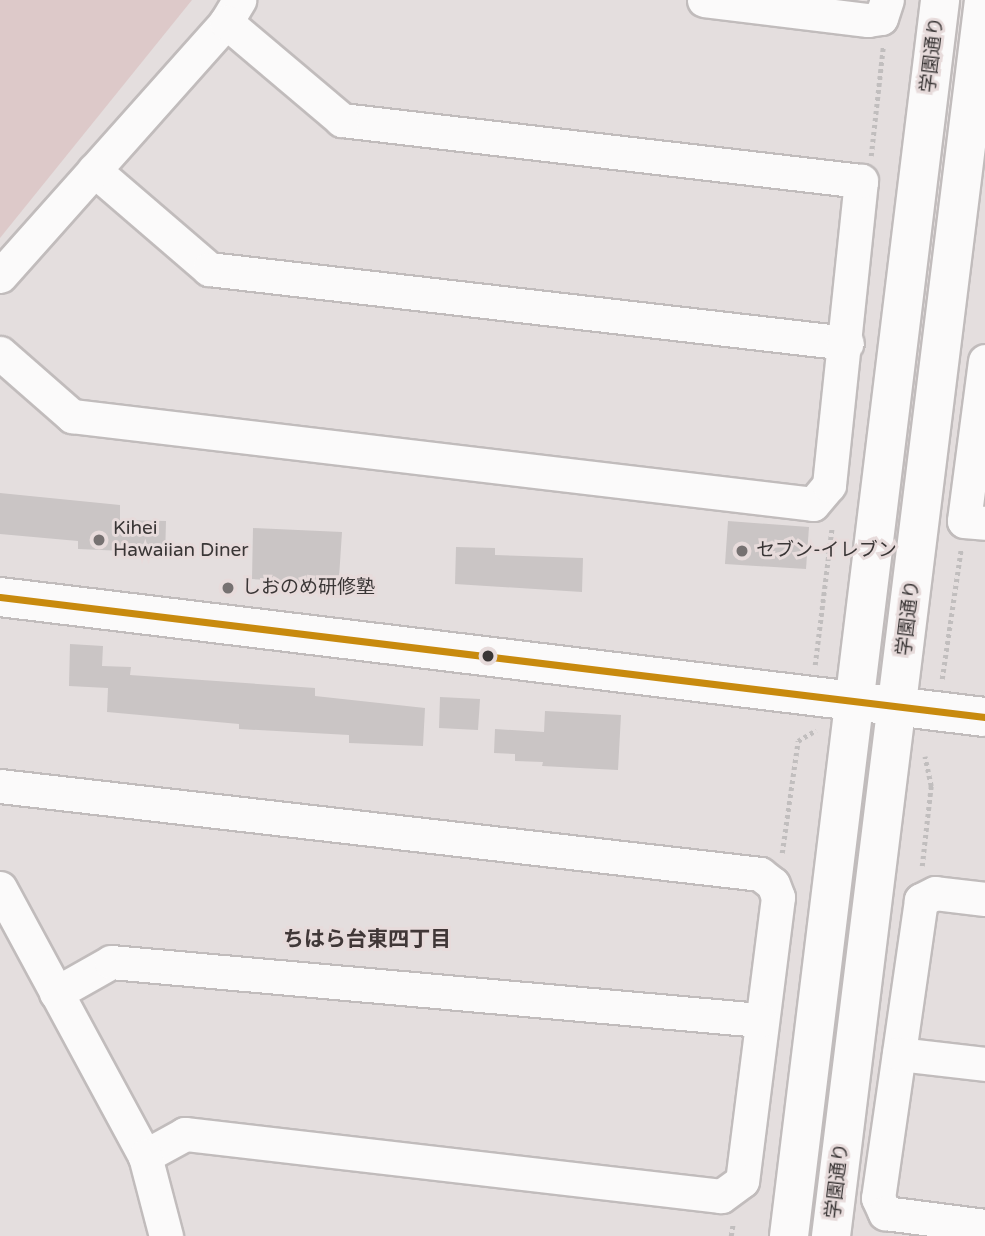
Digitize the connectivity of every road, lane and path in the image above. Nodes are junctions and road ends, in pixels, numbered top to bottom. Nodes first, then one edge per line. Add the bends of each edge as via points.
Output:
1 (705, 0) edge
2 (940, 0) edge
3 (984, 0) edge
4 (884, 9) edge
5 (233, 11) edge
6 (94, 170) junction
7 (861, 181) junction
8 (0, 276) edge
9 (847, 343) junction
10 (0, 353) edge
11 (985, 361) edge
12 (822, 493) junction
13 (975, 522) edge
14 (0, 597) edge
15 (851, 701) junction
16 (898, 707) junction
17 (938, 712) junction
18 (815, 713) junction
19 (985, 717) edge
20 (924, 752) dead end
21 (0, 786) edge
22 (773, 884) junction
23 (0, 888) edge
24 (929, 896) junction
25 (985, 899) edge
26 (56, 993) junction
27 (760, 1020) junction
28 (899, 1054) junction
29 (985, 1064) edge
30 (145, 1156) junction
31 (985, 1226) edge
32 (166, 1236) edge
33 (789, 1236) edge
34 (831, 1236) edge

1 - 4 street
2 - 15 street, 学園通り
3 - 16 street, 学園通り
4 - 7 path via 870,169
5 - 6 street
5 - 7 street via 342,120
6 - 8 street
6 - 9 street via 209,268
7 - 9 street
9 - 12 street via 829,485
10 - 12 street via 72,416 813,504
11 - 13 street
12 - 18 path via 832,525
13 - 17 path
14 - 18 street
15 - 16 street
15 - 18 street
15 - 33 street, 学園通り
16 - 17 street
16 - 34 street, 学園通り
17 - 19 street
18 - 22 path via 798,741 779,872
20 - 24 path via 931,786 920,877
21 - 22 street via 760,874
22 - 27 street via 778,897
23 - 26 street
24 - 25 street
24 - 28 street via 921,900
26 - 27 street via 111,962
26 - 30 street
27 - 30 street via 742,1181 721,1196 185,1133
28 - 29 street
28 - 31 street via 878,1198 885,1213
30 - 32 street

